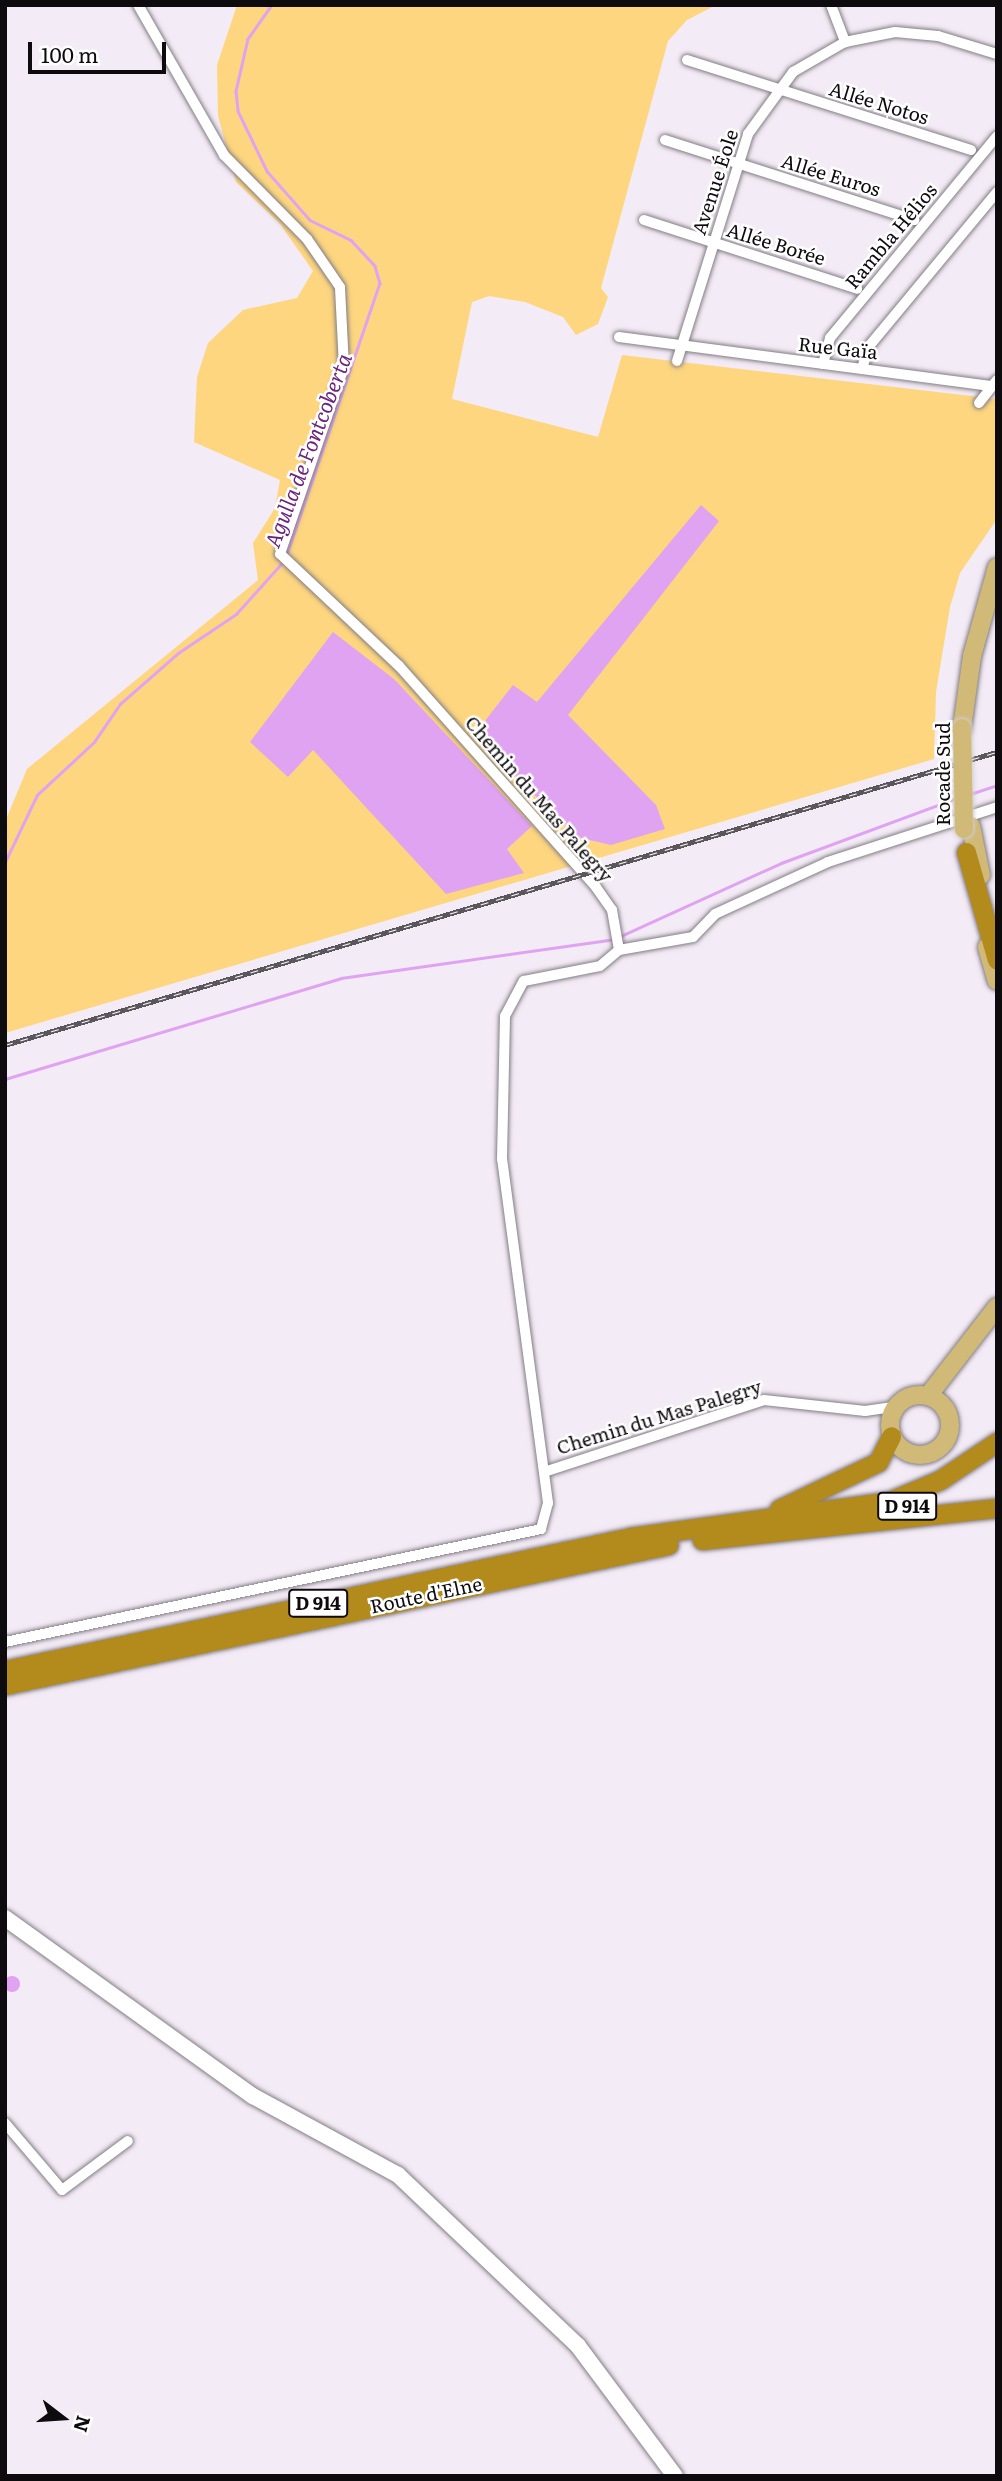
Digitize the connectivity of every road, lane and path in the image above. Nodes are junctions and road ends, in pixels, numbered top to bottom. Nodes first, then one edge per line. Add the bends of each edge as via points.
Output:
1 (138, 5) edge
2 (831, 5) edge
3 (845, 42) junction
4 (997, 54) edge
5 (687, 60) dead end
6 (776, 89) junction
7 (997, 136) edge
8 (666, 140) dead end
9 (971, 150) dead end
10 (738, 164) junction
11 (997, 192) edge
12 (644, 220) dead end
13 (914, 220) dead end
14 (713, 243) junction
15 (857, 289) dead end
16 (619, 337) dead end
17 (681, 348) junction
18 (677, 360) dead end
19 (823, 364) junction
20 (862, 368) junction
21 (994, 383) edge
22 (979, 402) dead end
23 (997, 567) edge
24 (997, 588) edge
25 (966, 728) junction
26 (997, 807) edge
27 (967, 827) junction
28 (966, 852) junction
29 (997, 932) edge
30 (619, 947) junction
31 (997, 960) edge
32 (997, 981) edge
33 (997, 1307) edge
34 (997, 1322) edge
35 (928, 1396) junction
36 (945, 1409) junction
37 (892, 1422) junction
38 (997, 1442) edge
39 (997, 1456) edge
40 (544, 1472) junction
41 (997, 1508) edge
42 (961, 1516) junction
43 (997, 1517) edge
44 (807, 1529) junction
45 (631, 1537) junction
46 (5, 1642) edge
47 (193, 1645) junction
48 (5, 1670) edge
49 (5, 1685) edge
50 (5, 1693) edge
51 (5, 1918) edge
52 (5, 2123) edge
53 (128, 2141) dead end
54 (675, 2476) edge

1 - 30 street, Chemin du Mas Palegry via 224,155 307,239 340,287 344,367 280,554 399,666 596,887 615,926
2 - 3 street
3 - 4 street, Avenue Éole via 916,32
3 - 6 street, Avenue Éole via 806,62
5 - 6 street, Allée Notos
6 - 9 street, Allée Notos
6 - 10 street, Avenue Éole
7 - 19 street, Rambla Hélios via 830,338
8 - 10 street, Allée Euros
10 - 13 street, Allée Euros
10 - 14 street, Avenue Éole
11 - 20 street via 870,345
12 - 14 street, Allée Borée
14 - 15 street, Allée Borée
14 - 17 street, Avenue Éole
16 - 17 street, Rue Gaïa
17 - 18 street, Avenue Éole
17 - 19 street, Rue Gaïa
19 - 20 street, Rue Gaïa
20 - 21 street, Rue Gaïa
21 - 22 street
23 - 25 main road, Rocade Sud via 972,656
24 - 25 main road, Rocade Sud
25 - 27 main road, Rocade Sud, bridge
26 - 30 street via 828,862 716,914 693,937
27 - 28 main road, Rocade Sud
27 - 29 main road, Rocade Sud
28 - 31 highway
28 - 32 main road, Rocade Sud
30 - 40 street, Chemin du Mas Palegry via 600,966 524,981 505,1017 502,1159
33 - 35 main road
34 - 36 main road
35 - 36 main road
35 - 37 main road
36 - 37 main road via 950,1429 934,1452 904,1451
37 - 40 street, Chemin du Mas Palegry via 865,1411 764,1400
37 - 45 highway via 878,1462 782,1508
38 - 45 highway, D 914 via 940,1480 890,1501
39 - 44 highway, D 914 via 929,1497
40 - 46 street via 547,1521 525,1535
41 - 42 highway
42 - 43 street
42 - 44 highway
44 - 47 highway, Route d'Elne / D 914 via 624,1553
45 - 48 highway, Route d'Elne / D 914
47 - 49 highway, Route d'Elne / D 914
47 - 50 highway
51 - 54 street via 253,2096 398,2175 578,2346
52 - 53 street via 62,2190

